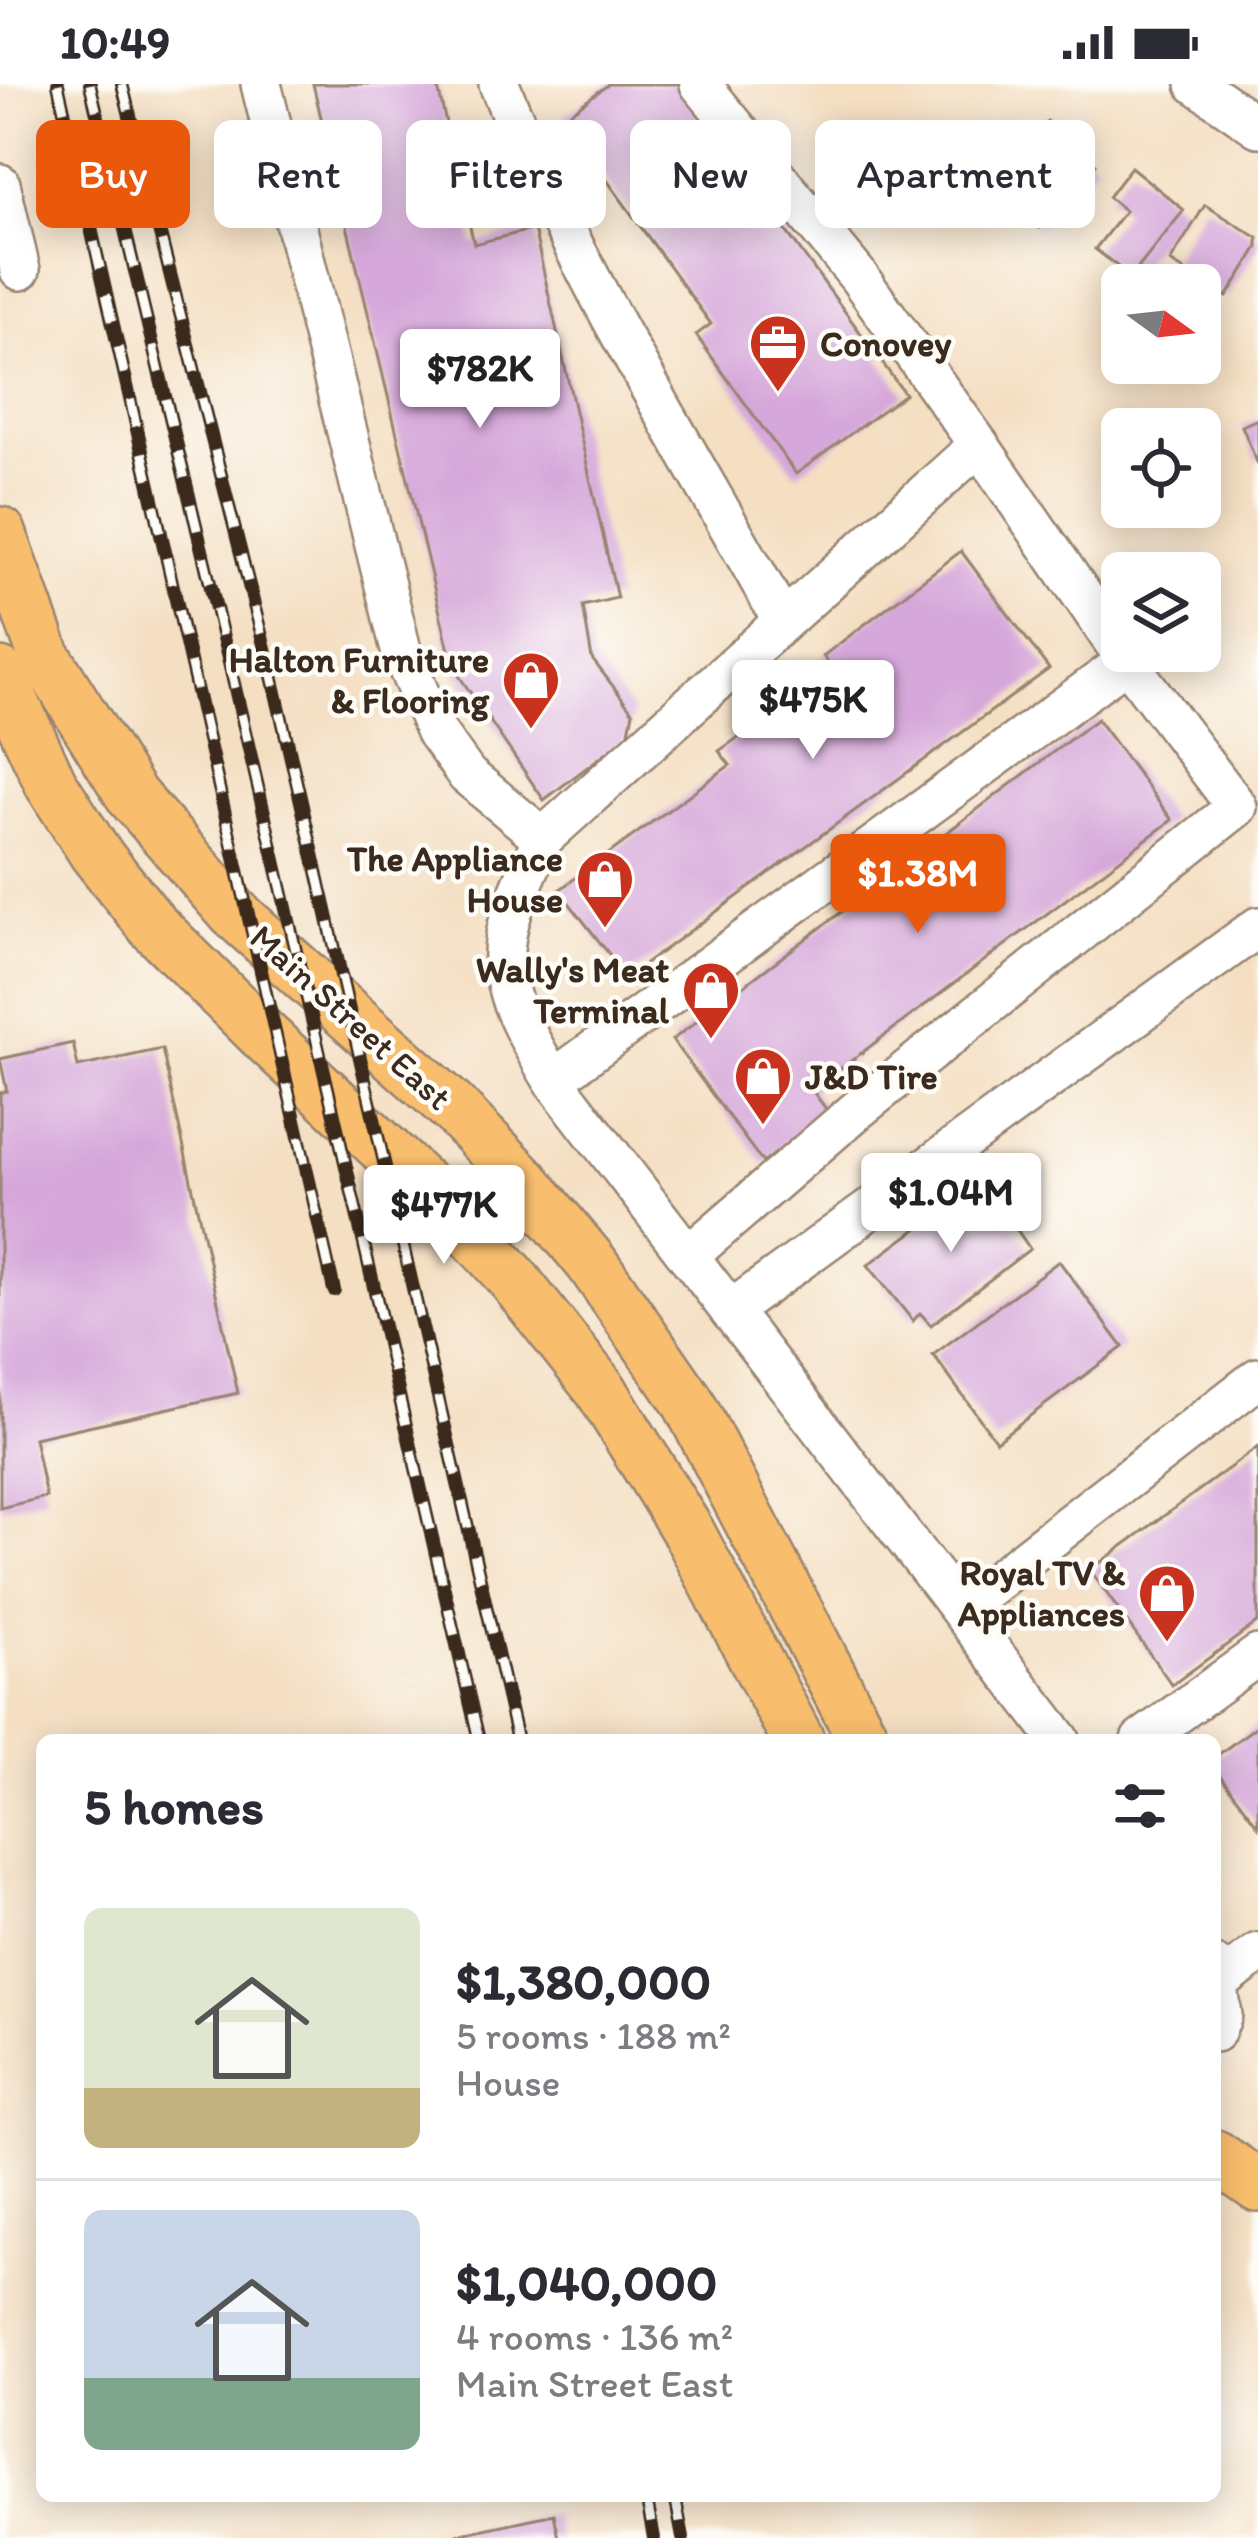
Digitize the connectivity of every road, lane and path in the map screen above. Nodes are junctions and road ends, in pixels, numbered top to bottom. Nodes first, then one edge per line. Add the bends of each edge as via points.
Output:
1 (261, 84) edge
2 (499, 84) edge
3 (700, 84) edge
4 (1196, 84) edge
5 (1258, 127) edge
6 (0, 184) edge
7 (20, 270) dead end
8 (979, 445) junction
9 (0, 533) edge
10 (782, 620) junction
11 (1101, 624) edge
12 (1113, 672) edge
13 (1135, 672) edge
14 (0, 674) edge
15 (543, 838) junction
16 (1258, 927) edge
17 (553, 1081) junction
18 (688, 1256) junction
19 (730, 1311) junction
20 (1258, 1378) edge
21 (959, 1609) junction
22 (1258, 1655) edge
23 (796, 1734) edge
24 (861, 1734) edge
25 (1055, 1734) edge
26 (1150, 1734) edge
27 (1258, 1954) edge
28 (1221, 1972) edge
29 (1221, 2160) edge
30 (1258, 2186) edge

1 - 15 street via 402,654 436,732 467,775
2 - 10 street via 610,310
3 - 8 street via 858,276
4 - 5 street
6 - 7 street
8 - 10 street
8 - 11 street
9 - 24 main road, Main Street East via 44,655 132,796 234,913 452,1107 591,1262 687,1400
10 - 15 street
12 - 17 street
13 - 18 street via 1237,807
14 - 23 main road, Main Street East via 51,784 153,926 454,1214 602,1390
15 - 17 street via 515,898 501,964 519,1024
16 - 19 street
17 - 18 street
18 - 19 street
19 - 21 street
20 - 21 street
21 - 25 street
22 - 26 street
27 - 28 street
29 - 30 main road

